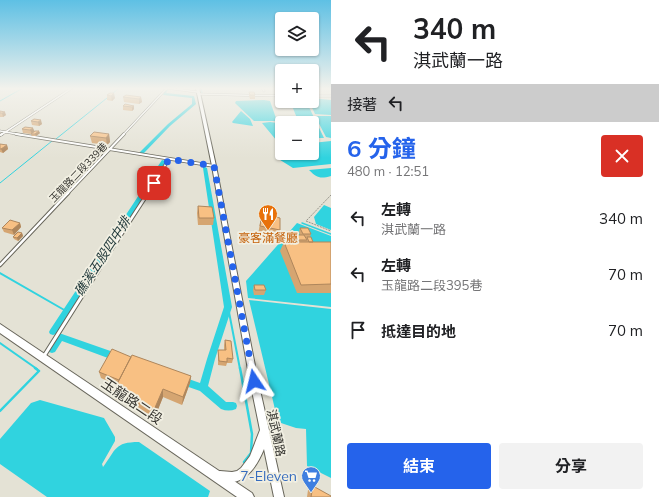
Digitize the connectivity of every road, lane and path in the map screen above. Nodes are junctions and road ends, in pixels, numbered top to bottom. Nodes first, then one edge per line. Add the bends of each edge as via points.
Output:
1 (36, 111) edge
2 (145, 111) edge
3 (202, 111) edge
4 (0, 131) edge
5 (4, 132) junction
6 (0, 135) edge
7 (110, 149) junction
8 (169, 159) junction
9 (214, 166) junction
10 (331, 195) edge
11 (331, 231) edge
12 (0, 265) edge
13 (0, 328) edge
14 (43, 358) junction
15 (264, 430) junction
16 (218, 476) junction
17 (248, 497) edge
18 (279, 497) edge

1 - 5 lane
2 - 7 lane, 玉龍路二段339巷
3 - 9 street, 淇武蘭路
4 - 5 lane
5 - 6 lane
5 - 7 lane
7 - 8 lane
7 - 12 lane, 玉龍路二段339巷
8 - 9 lane
8 - 14 lane
9 - 15 street, 淇武蘭路
10 - 11 path via 306,221
13 - 14 main road, 玉龍路二段
14 - 16 main road, 玉龍路二段
15 - 16 street via 258,453 246,469 234,477
15 - 18 street, 淇武蘭路
16 - 17 main road, 玉龍路二段

